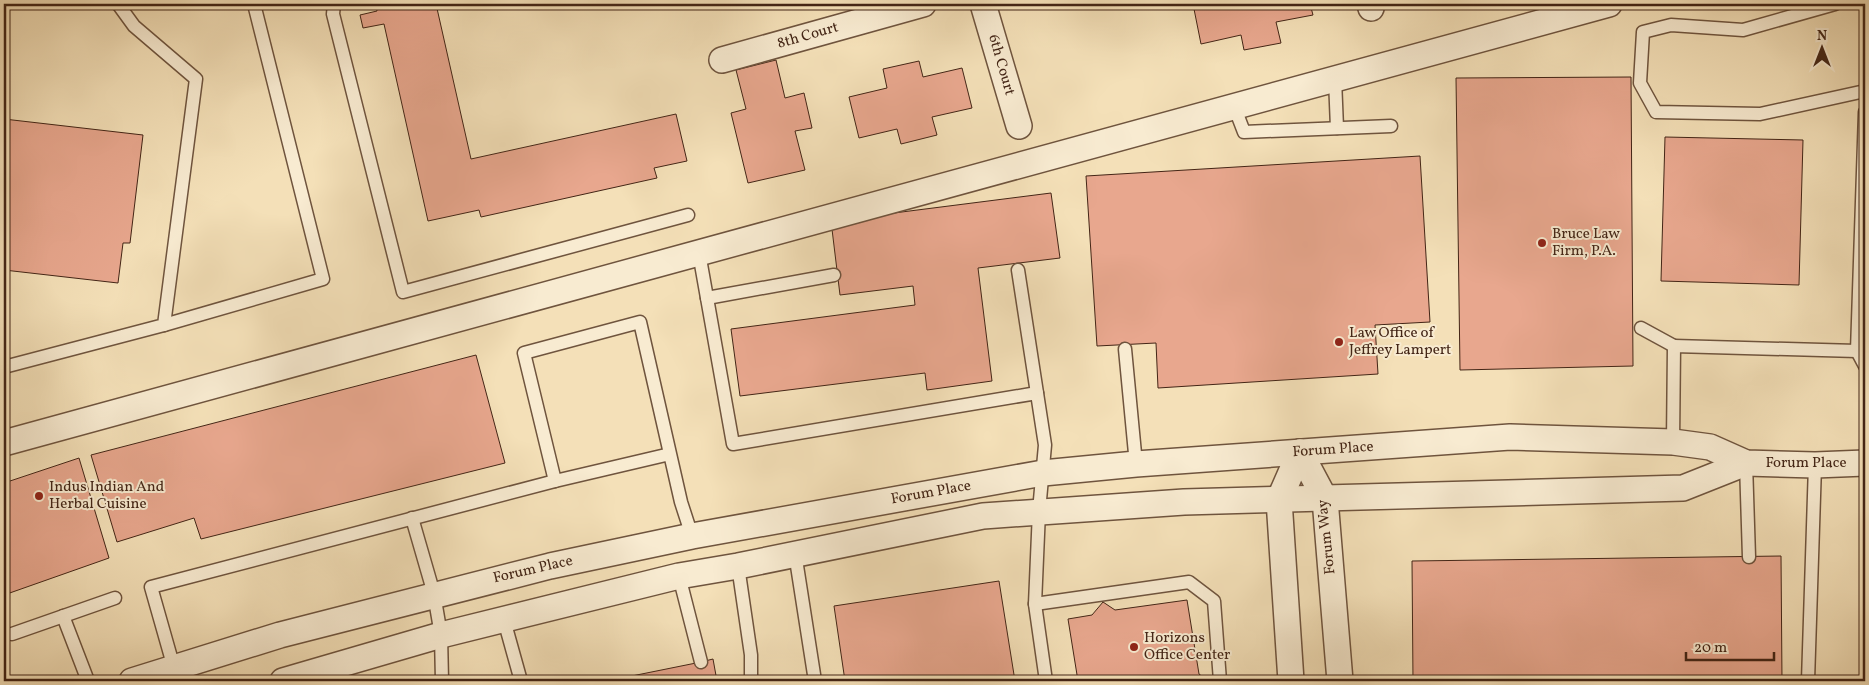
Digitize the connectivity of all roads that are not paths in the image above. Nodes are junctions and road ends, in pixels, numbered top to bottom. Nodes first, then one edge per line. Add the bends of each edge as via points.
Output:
1 (118, 4) edge
2 (254, 4) edge
3 (334, 4) edge
4 (923, 4) edge
5 (984, 4) edge
6 (1609, 4) edge
7 (1835, 4) edge
8 (722, 60) dead end
9 (1335, 79) junction
10 (1865, 91) edge
11 (1234, 106) junction
12 (1865, 112) edge
13 (1019, 126) dead end
14 (1391, 126) dead end
15 (1337, 128) junction
16 (688, 215) dead end
17 (699, 253) junction
18 (1018, 270) dead end
19 (834, 275) dead end
20 (707, 298) junction
21 (164, 325) junction
22 (1641, 328) dead end
23 (1674, 346) junction
24 (1125, 349) dead end
25 (1857, 351) junction
26 (1865, 366) edge
27 (4, 367) edge
28 (1037, 393) junction
29 (1674, 442) junction
30 (4, 443) edge
31 (1300, 452) junction
32 (670, 454) junction
33 (1746, 463) junction
34 (1865, 463) edge
35 (1136, 464) junction
36 (1816, 465) junction
37 (1043, 473) junction
38 (555, 481) junction
39 (1326, 499) junction
40 (1279, 500) junction
41 (1039, 511) junction
42 (412, 518) junction
43 (692, 536) junction
44 (795, 554) junction
45 (1749, 557) dead end
46 (738, 566) junction
47 (679, 576) junction
48 (434, 594) junction
49 (115, 598) dead end
50 (1035, 604) junction
51 (63, 616) junction
52 (504, 620) junction
53 (12, 634) dead end
54 (441, 635) junction
55 (700, 662) dead end
56 (174, 668) junction
57 (88, 681) edge
58 (132, 681) edge
59 (283, 681) edge
60 (442, 681) edge
61 (521, 681) edge
62 (750, 681) edge
63 (815, 681) edge
64 (1046, 681) edge
65 (1220, 681) edge
66 (1291, 681) edge
67 (1340, 681) edge
68 (1808, 681) edge

1 - 21 lane via 134,26 196,79
2 - 21 lane via 323,279
3 - 16 lane via 333,14 404,292
4 - 8 street, 8th Court
5 - 13 street, 6th Court
6 - 9 street
7 - 10 lane via 1743,30 1671,25 1643,32 1640,82 1656,112 1760,114
9 - 11 street
9 - 15 lane
11 - 15 lane via 1244,132
11 - 17 street
12 - 25 lane
14 - 15 lane
17 - 20 lane
17 - 30 street
18 - 28 lane
19 - 20 lane
20 - 28 lane via 733,444
21 - 27 lane
22 - 23 lane
23 - 25 lane
23 - 29 lane
24 - 35 lane
25 - 26 lane
28 - 37 lane via 1046,445
29 - 31 street, Forum Place via 1510,437
29 - 33 street, Forum Place via 1710,447
31 - 35 street, Forum Place
31 - 39 street, Forum Way
31 - 40 street
32 - 38 lane
32 - 38 lane via 640,322 524,353
32 - 43 lane
33 - 36 street, Forum Place
33 - 39 street, Forum Place via 1683,488
33 - 45 lane
34 - 36 street, Forum Place
35 - 37 street, Forum Place
36 - 68 lane
37 - 41 lane
37 - 43 street, Forum Place
38 - 42 lane
39 - 40 street, Forum Place
39 - 67 street, Forum Way
40 - 41 street, Forum Place
40 - 66 street
41 - 44 street, Forum Place via 983,516
41 - 50 lane
42 - 48 lane
42 - 56 lane via 151,587
43 - 48 street, Forum Place
44 - 46 street, Forum Place
44 - 63 lane
46 - 47 street, Forum Place
46 - 62 lane via 751,655
47 - 52 street, Forum Place
47 - 55 lane
48 - 54 lane
48 - 56 street, Forum Place via 280,635
49 - 51 lane
50 - 64 lane
50 - 65 lane via 1189,582 1214,602
51 - 53 lane
51 - 57 lane
52 - 54 street, Forum Place
52 - 61 lane
54 - 59 street, Forum Place
54 - 60 lane
56 - 58 street, Forum Place

